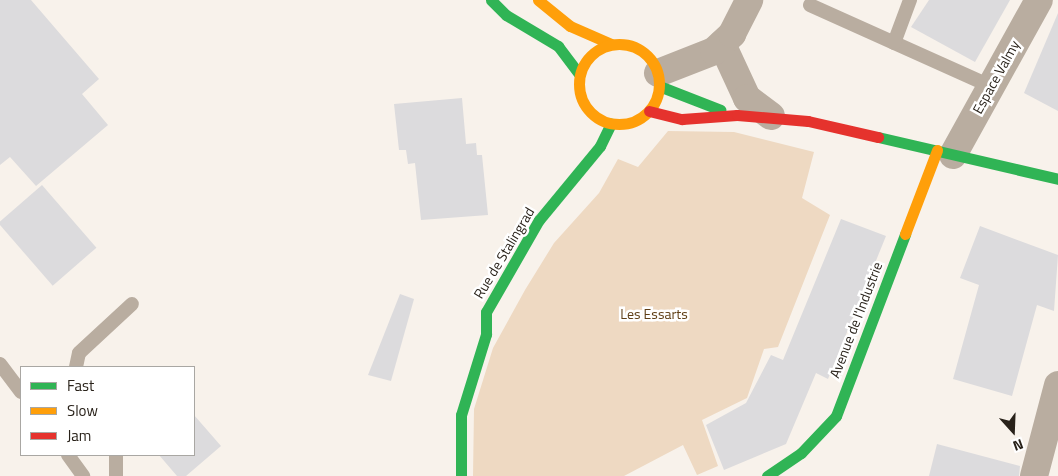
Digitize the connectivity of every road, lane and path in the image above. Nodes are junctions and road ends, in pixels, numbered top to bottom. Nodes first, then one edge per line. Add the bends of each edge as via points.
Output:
1 (491, 0) edge
2 (538, 0) edge
3 (749, 0) edge
4 (910, 0) edge
5 (1039, 0) edge
6 (810, 5) dead end
7 (894, 42) junction
8 (611, 44) junction
9 (722, 44) junction
10 (580, 75) junction
11 (659, 80) junction
12 (990, 86) junction
13 (649, 111) junction
14 (736, 115) junction
15 (771, 116) junction
16 (611, 123) junction
17 (945, 152) junction
18 (1058, 180) edge
19 (132, 304) dead end
20 (0, 364) edge
21 (76, 366) edge
22 (1058, 384) edge
23 (20, 391) edge
24 (69, 456) edge
25 (116, 456) edge
26 (83, 476) edge
27 (116, 476) edge
28 (461, 476) edge
29 (767, 476) edge
30 (1034, 476) edge

1 - 10 street via 506,15 558,46
2 - 8 street via 570,26
3 - 9 street
4 - 7 lane
5 - 12 street, Espace Valmy
6 - 7 lane
7 - 12 lane
8 - 10 street via 591,55
8 - 11 street via 635,47 653,62
9 - 11 street
9 - 15 street via 747,98
10 - 16 street via 585,106
11 - 13 street
11 - 14 street
12 - 17 street, Espace Valmy
13 - 14 street via 682,119
13 - 16 street via 631,121
14 - 15 street
15 - 17 street
16 - 28 street, Rue de Stalingrad via 600,146 539,220 486,312 486,334 461,415
17 - 18 street
17 - 29 street, Avenue de l'Industrie via 836,416 801,453
19 - 21 lane via 79,354
20 - 23 lane
22 - 30 street
24 - 26 lane
25 - 27 lane

